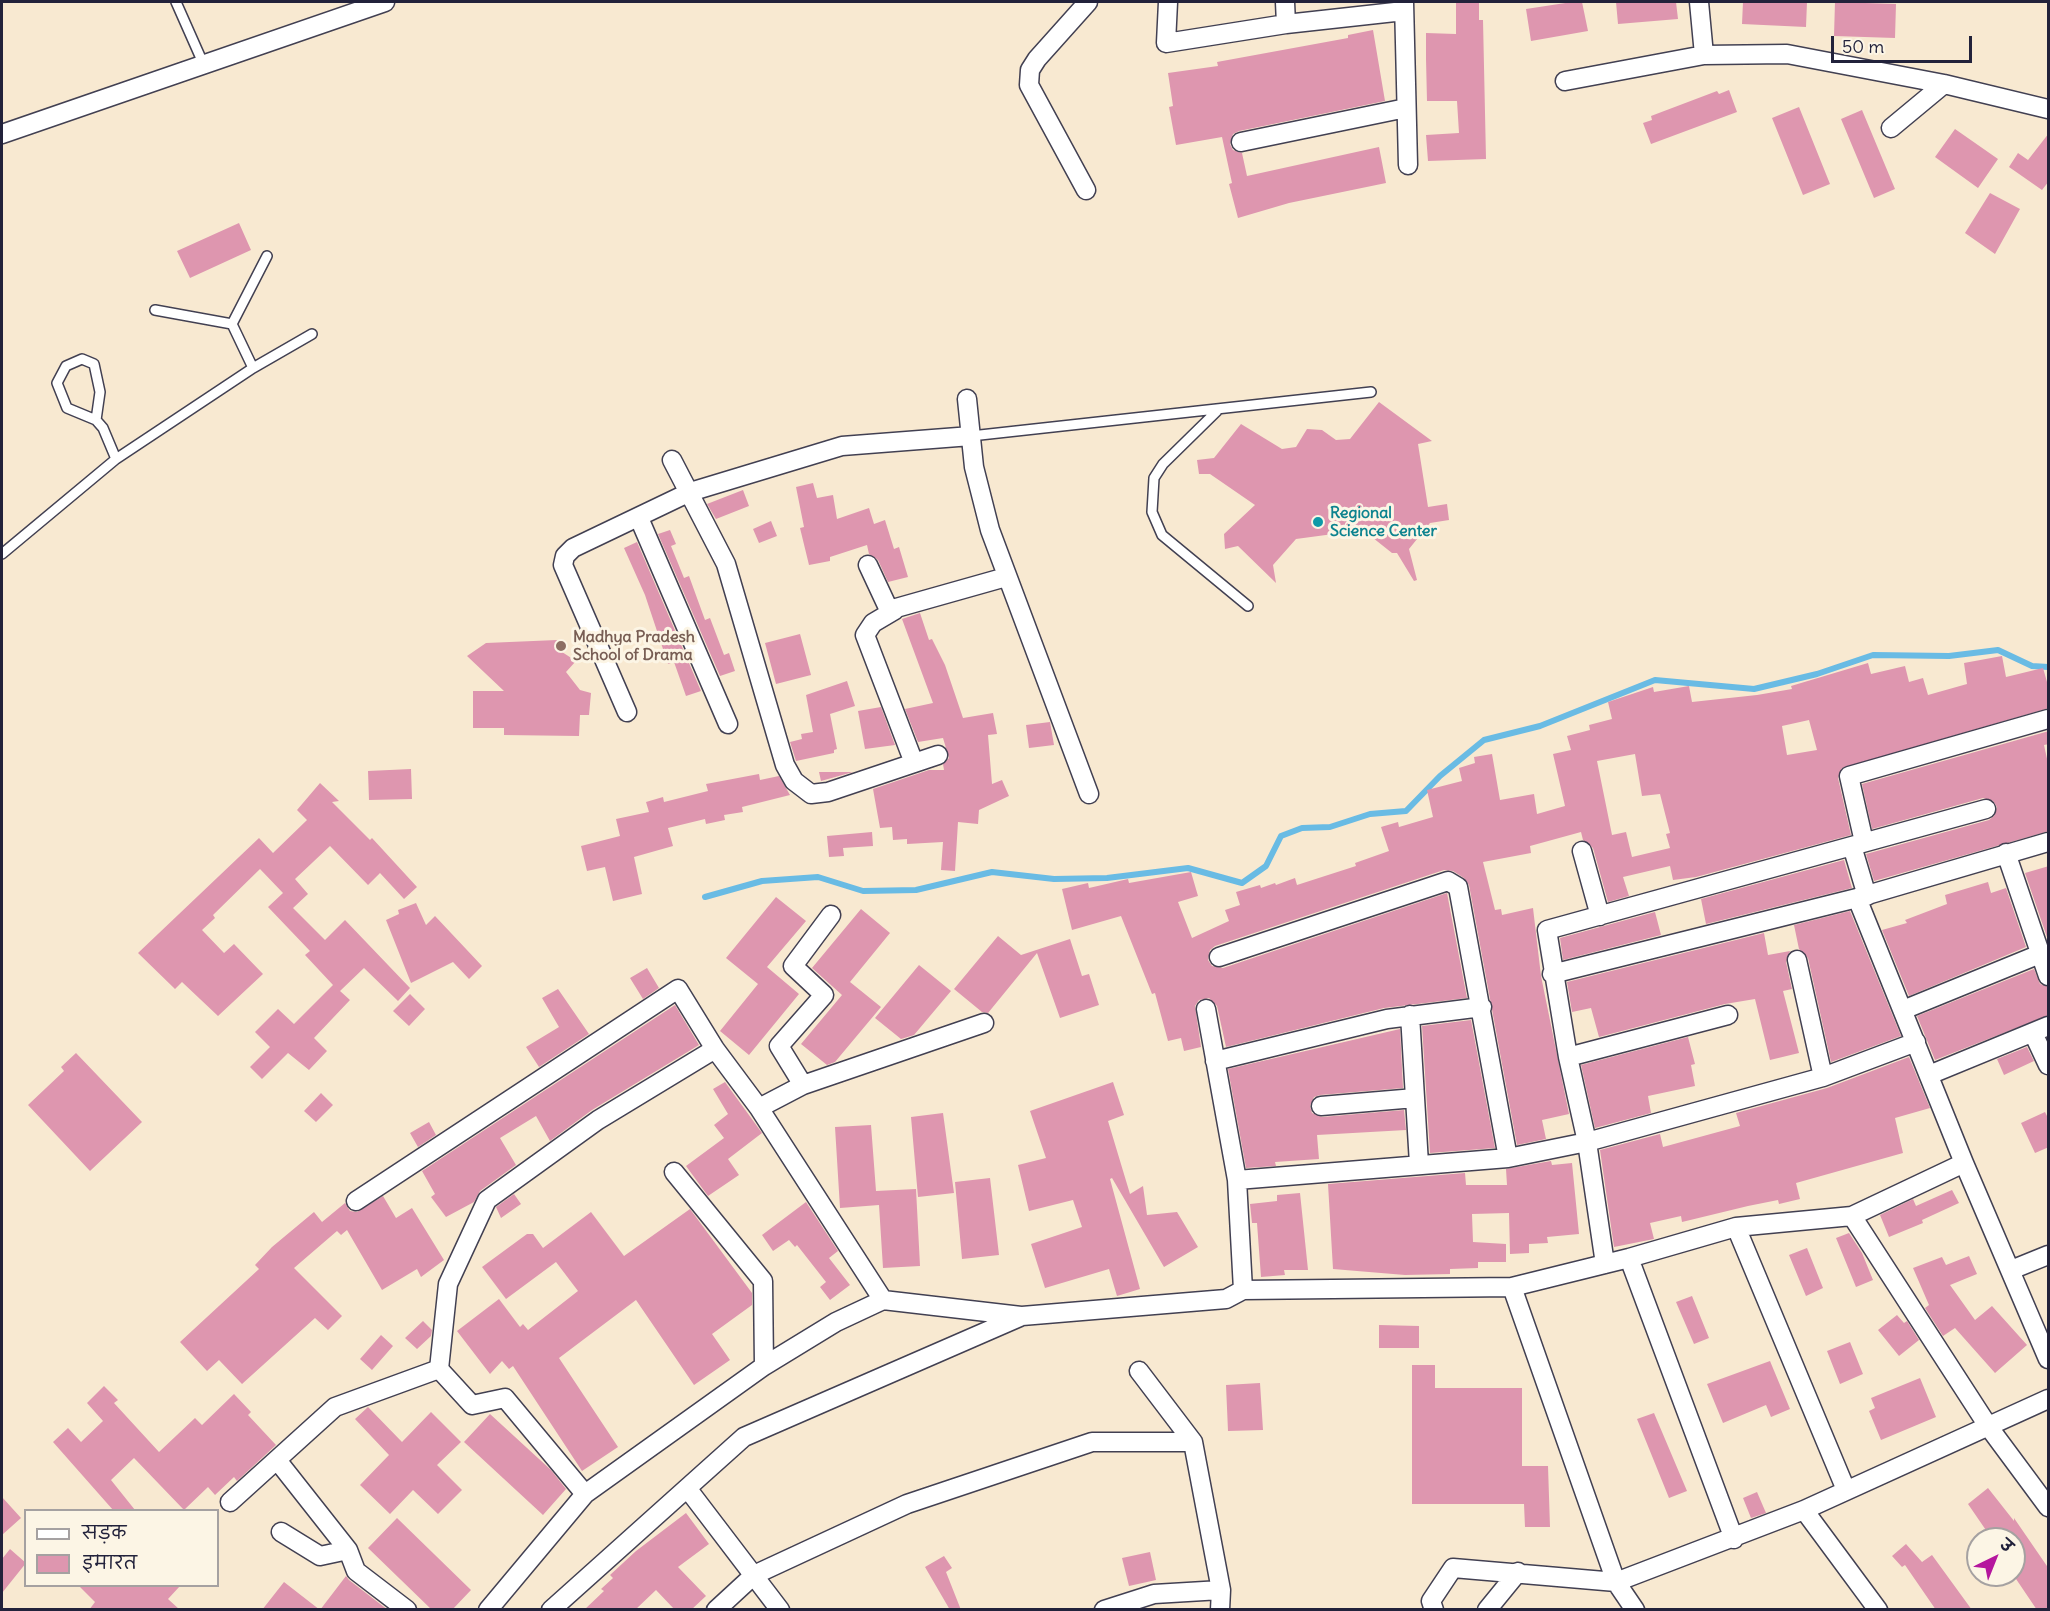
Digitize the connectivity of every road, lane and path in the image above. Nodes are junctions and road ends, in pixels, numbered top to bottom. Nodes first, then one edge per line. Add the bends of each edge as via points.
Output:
1 (176, 2) edge
2 (385, 2) edge
3 (1088, 2) edge
4 (1168, 2) edge
5 (1285, 2) edge
6 (1699, 2) edge
7 (1404, 6) edge
8 (1286, 24) junction
9 (1704, 55) junction
10 (203, 63) junction
11 (1565, 81) dead end
12 (1944, 84) junction
13 (1406, 108) junction
14 (2049, 109) edge
15 (1891, 128) dead end
16 (2, 134) edge
17 (1241, 142) dead end
18 (1408, 165) dead end
19 (1086, 190) dead end
20 (267, 256) dead end
21 (155, 310) dead end
22 (232, 324) junction
23 (312, 334) dead end
24 (253, 368) junction
25 (1371, 392) dead end
26 (967, 399) dead end
27 (1217, 411) junction
28 (96, 420) junction
29 (971, 436) junction
30 (116, 459) junction
31 (672, 460) dead end
32 (690, 492) junction
33 (639, 518) junction
34 (2, 554) edge
35 (868, 565) dead end
36 (1006, 577) junction
37 (1248, 606) dead end
38 (895, 610) junction
39 (627, 712) dead end
40 (2049, 719) edge
41 (728, 724) dead end
42 (938, 755) dead end
43 (914, 763) junction
44 (1089, 794) dead end
45 (1986, 808) dead end
46 (2049, 842) edge
47 (1858, 844) junction
48 (1582, 851) dead end
49 (2006, 853) junction
50 (1862, 897) junction
51 (831, 915) dead end
52 (1600, 916) junction
53 (2040, 954) junction
54 (1219, 957) dead end
55 (1797, 960) dead end
56 (1552, 974) junction
57 (2049, 976) edge
58 (1482, 1007) junction
59 (1206, 1009) dead end
60 (1902, 1011) junction
61 (1410, 1015) junction
62 (1728, 1015) dead end
63 (984, 1023) dead end
64 (2041, 1029) edge
65 (1916, 1042) junction
66 (715, 1049) junction
67 (1568, 1057) junction
68 (1215, 1061) junction
69 (2049, 1065) edge
70 (1929, 1075) junction
71 (1823, 1077) junction
72 (803, 1085) junction
73 (1415, 1098) junction
74 (1322, 1106) dead end
75 (759, 1108) junction
76 (1587, 1142) junction
77 (1508, 1158) junction
78 (1964, 1163) junction
79 (1419, 1164) junction
80 (674, 1172) dead end
81 (1237, 1180) junction
82 (356, 1201) dead end
83 (1852, 1216) junction
84 (1736, 1227) junction
85 (2049, 1255) edge
86 (1629, 1258) junction
87 (1605, 1264) junction
88 (2011, 1270) junction
89 (1512, 1287) junction
90 (1243, 1290) junction
91 (883, 1300) junction
92 (1022, 1316) junction
93 (2049, 1359) edge
94 (764, 1366) junction
95 (439, 1369) junction
96 (1139, 1371) dead end
97 (2049, 1399) edge
98 (1988, 1426) junction
99 (1193, 1442) junction
100 (277, 1460) junction
101 (687, 1488) junction
102 (1846, 1490) junction
103 (585, 1494) junction
104 (230, 1502) dead end
105 (2049, 1507) edge
106 (1804, 1510) junction
107 (281, 1532) dead end
108 (1734, 1539) junction
109 (348, 1550) junction
110 (1518, 1572) junction
111 (754, 1575) junction
112 (1616, 1582) junction
113 (1221, 1590) junction
114 (407, 1610) edge
115 (488, 1610) edge
116 (551, 1610) edge
117 (716, 1610) edge
118 (780, 1610) edge
119 (1104, 1610) edge
120 (1220, 1610) edge
121 (1434, 1610) edge
122 (1487, 1610) edge
123 (1635, 1610) edge
124 (1878, 1610) edge

1 - 10 lane
2 - 10 street
3 - 19 street via 1037,59 1030,70 1029,85
4 - 8 street via 1166,43
5 - 8 street
6 - 9 street
7 - 8 street
7 - 13 street
9 - 11 street
9 - 12 street via 1787,54
10 - 16 street
12 - 14 street
12 - 15 street
13 - 17 street
13 - 18 street
20 - 22 lane
21 - 22 lane
22 - 24 lane
23 - 24 lane
24 - 30 lane
25 - 27 lane
26 - 29 street
27 - 29 lane
27 - 37 lane via 1163,464 1154,478 1152,512 1162,535
28 - 28 lane via 67,408 57,383 66,366 82,359 94,364 100,392
28 - 30 lane via 104,428
29 - 32 street via 842,446
29 - 36 street via 974,467
30 - 34 lane
31 - 32 street
32 - 33 street
32 - 43 street via 726,564 785,765 794,781 811,794 828,792
33 - 39 street via 573,548 563,565
33 - 41 street
35 - 38 street via 885,605
36 - 38 street
36 - 44 street
38 - 43 street via 873,623 865,635
40 - 47 street via 1849,776
42 - 43 street
45 - 47 street
46 - 49 street
47 - 50 street
47 - 52 street
48 - 52 street
49 - 50 street
49 - 53 street
50 - 56 street
50 - 60 street
51 - 72 street via 793,966 824,994 779,1046
52 - 56 street via 1547,930
53 - 57 street
53 - 60 street
54 - 58 street via 1448,881 1458,887
55 - 71 street
56 - 67 street
58 - 61 street
58 - 77 street
59 - 68 street
60 - 65 street
61 - 68 street
61 - 73 street
62 - 67 street
63 - 72 street
64 - 69 street
64 - 70 street
65 - 70 street
65 - 71 street
66 - 75 street
66 - 82 street via 678,988
66 - 95 street via 598,1120 487,1200 448,1284
67 - 76 street
68 - 81 street
70 - 78 street
71 - 76 street
72 - 75 street
73 - 74 street
73 - 79 street
75 - 91 street
76 - 77 street
76 - 87 street
77 - 79 street
78 - 83 street
78 - 88 street
79 - 81 street
80 - 94 street via 763,1281
81 - 90 street
83 - 84 street
83 - 98 street
84 - 86 street
84 - 102 street
85 - 88 street
86 - 87 street
86 - 108 street
87 - 89 street
88 - 93 street
89 - 90 street
89 - 112 street
90 - 92 street via 1226,1299
91 - 92 street
91 - 94 street via 836,1322
92 - 101 street via 744,1437
94 - 103 street
95 - 100 street via 335,1407
95 - 103 street via 471,1405 505,1398
96 - 99 street
97 - 98 street
98 - 102 street
98 - 105 street
99 - 111 street via 1092,1442 907,1504
99 - 113 street
100 - 104 street
100 - 109 street
101 - 111 street
101 - 116 street
102 - 106 street
103 - 115 street
106 - 108 street
106 - 124 street
107 - 109 street via 320,1556
108 - 112 street
109 - 114 street via 356,1571
110 - 112 street
110 - 121 street via 1453,1568 1431,1601
110 - 122 street
111 - 117 street
111 - 118 street
112 - 123 street
113 - 119 street via 1154,1594
113 - 120 street

